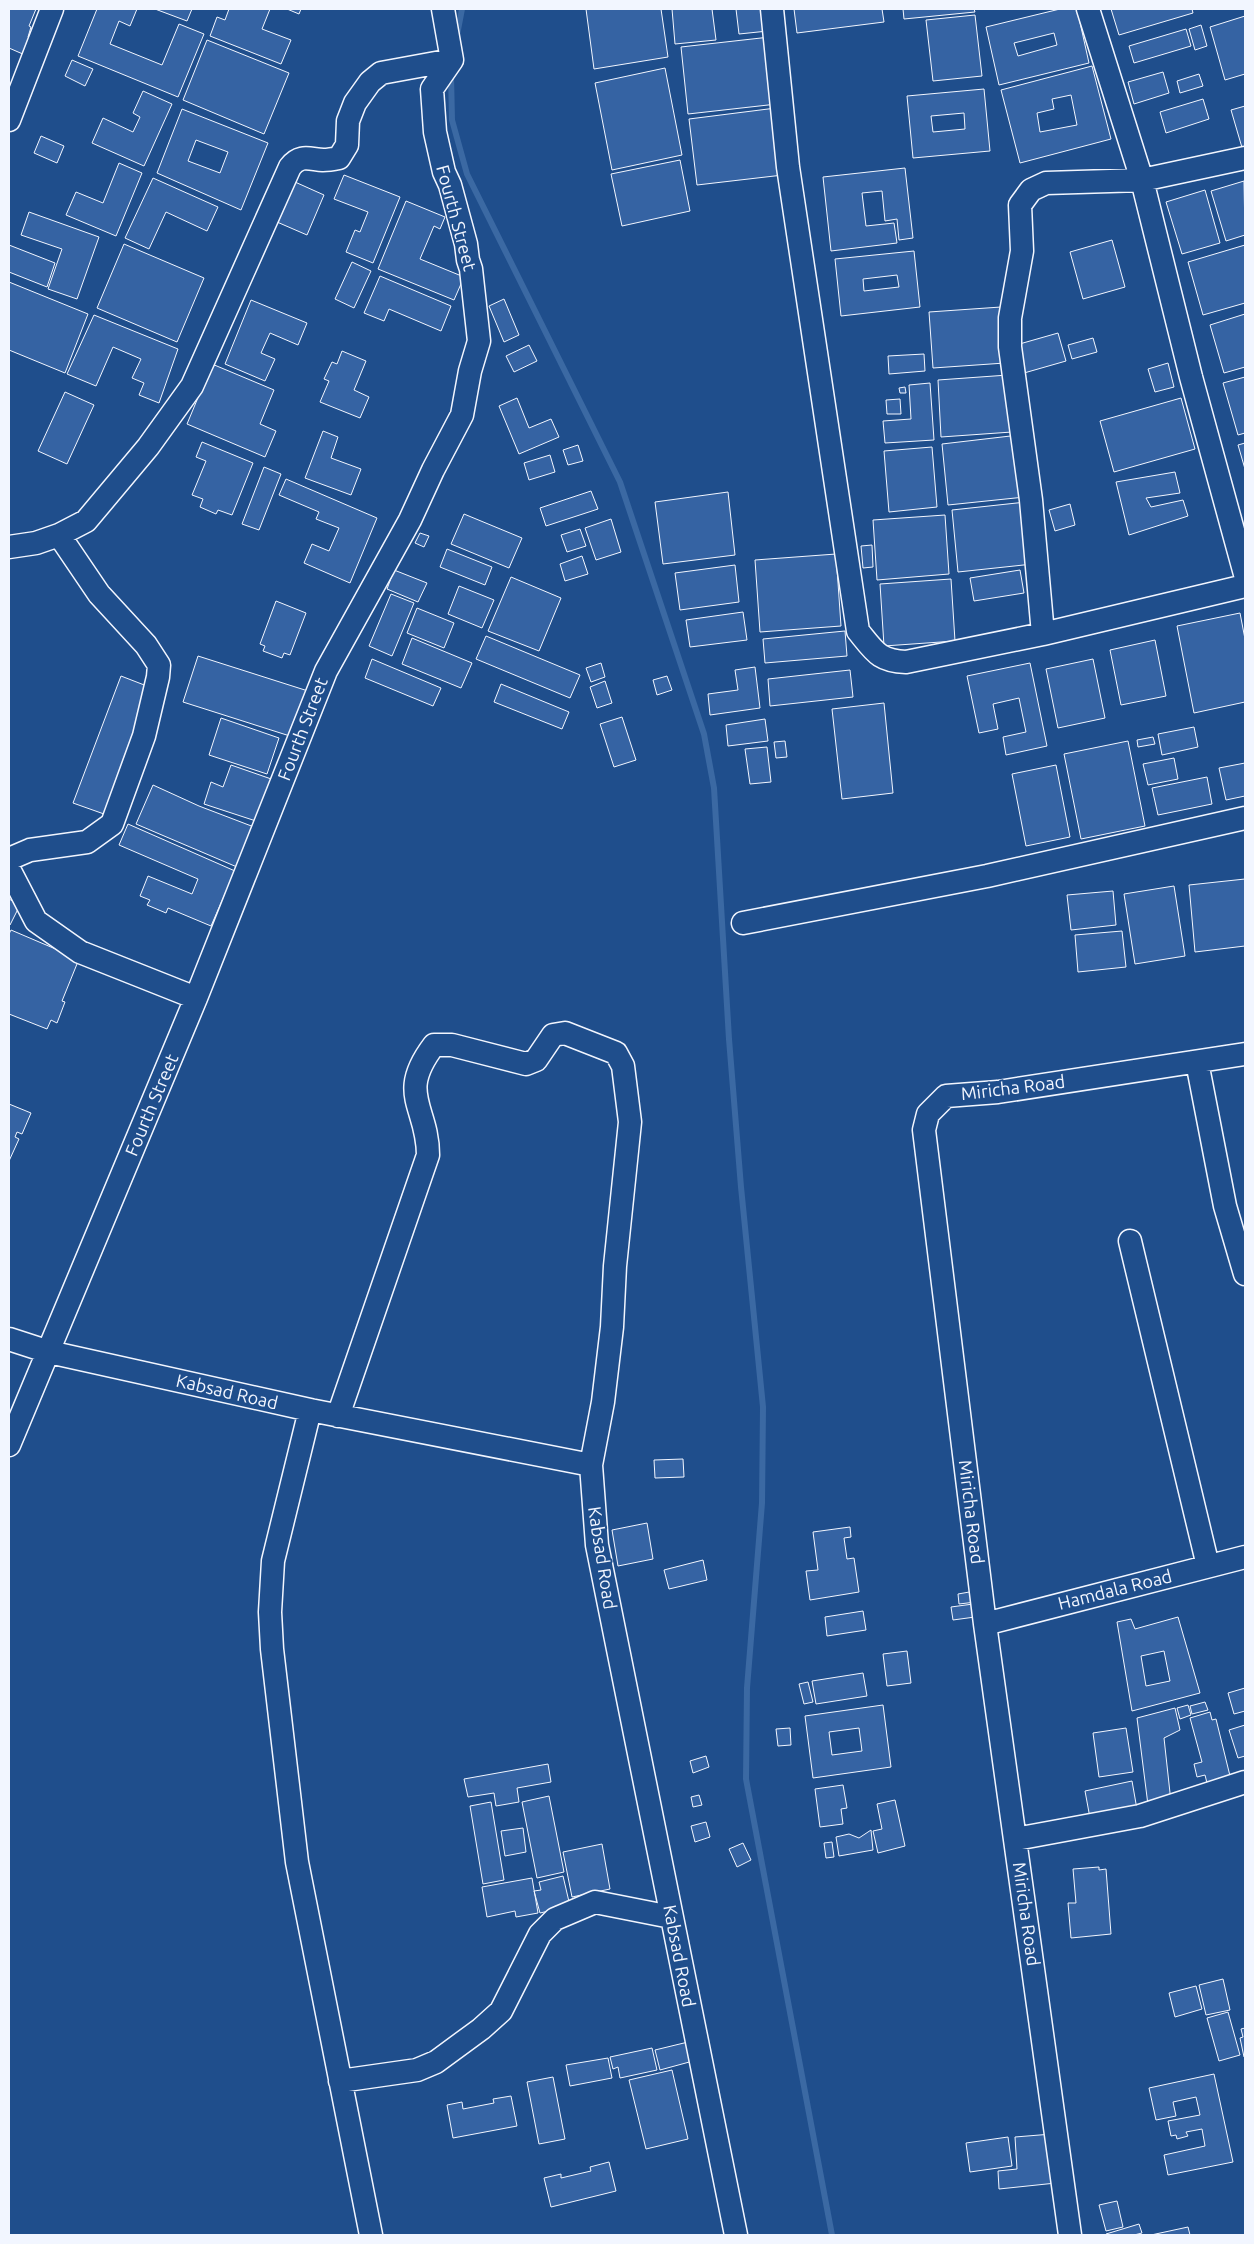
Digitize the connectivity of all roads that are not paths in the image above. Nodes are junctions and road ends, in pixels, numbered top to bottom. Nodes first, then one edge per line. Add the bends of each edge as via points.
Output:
1 (52, 9) edge
2 (443, 9) edge
3 (772, 9) edge
4 (1088, 9) edge
5 (452, 60) junction
6 (9, 120) edge
7 (1245, 158) edge
8 (1142, 180) junction
9 (59, 535) junction
10 (9, 547) edge
11 (1245, 574) edge
12 (1245, 586) edge
13 (1043, 634) junction
14 (1245, 818) edge
15 (9, 859) edge
16 (9, 868) edge
17 (744, 924) dead end
18 (196, 998) junction
19 (1245, 1054) edge
20 (1197, 1062) junction
21 (1130, 1241) dead end
22 (1245, 1274) edge
23 (9, 1339) edge
24 (49, 1352) junction
25 (310, 1410) junction
26 (338, 1416) junction
27 (9, 1445) edge
28 (591, 1464) junction
29 (1245, 1557) edge
30 (1208, 1566) junction
31 (985, 1624) junction
32 (1245, 1782) edge
33 (1016, 1839) junction
34 (671, 1917) junction
35 (340, 2081) junction
36 (371, 2235) edge
37 (736, 2235) edge
38 (1070, 2235) edge

1 - 6 street
2 - 5 street
3 - 13 street via 788,167 858,631 873,650 888,661 906,662
4 - 8 street
5 - 9 street via 381,73 355,102 348,121 346,145 339,158 323,160 308,157 296,160 290,167 192,386 134,466 86,521
5 - 18 street, Fourth Street via 432,90 435,132 466,244 478,332 478,350 470,371 462,415 410,520 326,671
7 - 8 street
8 - 11 street
8 - 13 street via 1046,183 1031,190 1020,205 1022,251 1011,309 1010,346 1031,500
9 - 10 street
9 - 15 street via 99,594 146,646 159,665 158,677 144,736 112,824 87,842 30,850
12 - 13 street
14 - 17 street via 987,876
16 - 18 street via 36,921 80,952
18 - 24 street, Fourth Street
19 - 20 street, Miricha Road
20 - 22 street via 1224,1206
20 - 31 street, Miricha Road via 998,1092 946,1096 928,1114 924,1130
21 - 30 street
23 - 24 street, Kabsad Road
24 - 25 street, Kabsad Road
24 - 27 street, Fourth Street
25 - 26 street, Kabsad Road
25 - 35 street via 274,1561 270,1612 297,1862
26 - 28 street, Kabsad Road
26 - 28 street via 428,1155 428,1142 416,1104 415,1081 422,1062 434,1045 452,1045 526,1064 536,1060 553,1035 565,1033 616,1053 623,1066 630,1122 612,1327
28 - 34 street, Kabsad Road via 597,1546
29 - 30 street, Hamdala Road
30 - 31 street, Hamdala Road
31 - 33 street, Miricha Road
32 - 33 street via 1140,1816
33 - 38 street, Miricha Road
34 - 35 street via 595,1902 555,1919 540,1934 501,2011 481,2029 436,2062 417,2070
34 - 37 street, Kabsad Road
35 - 36 street

